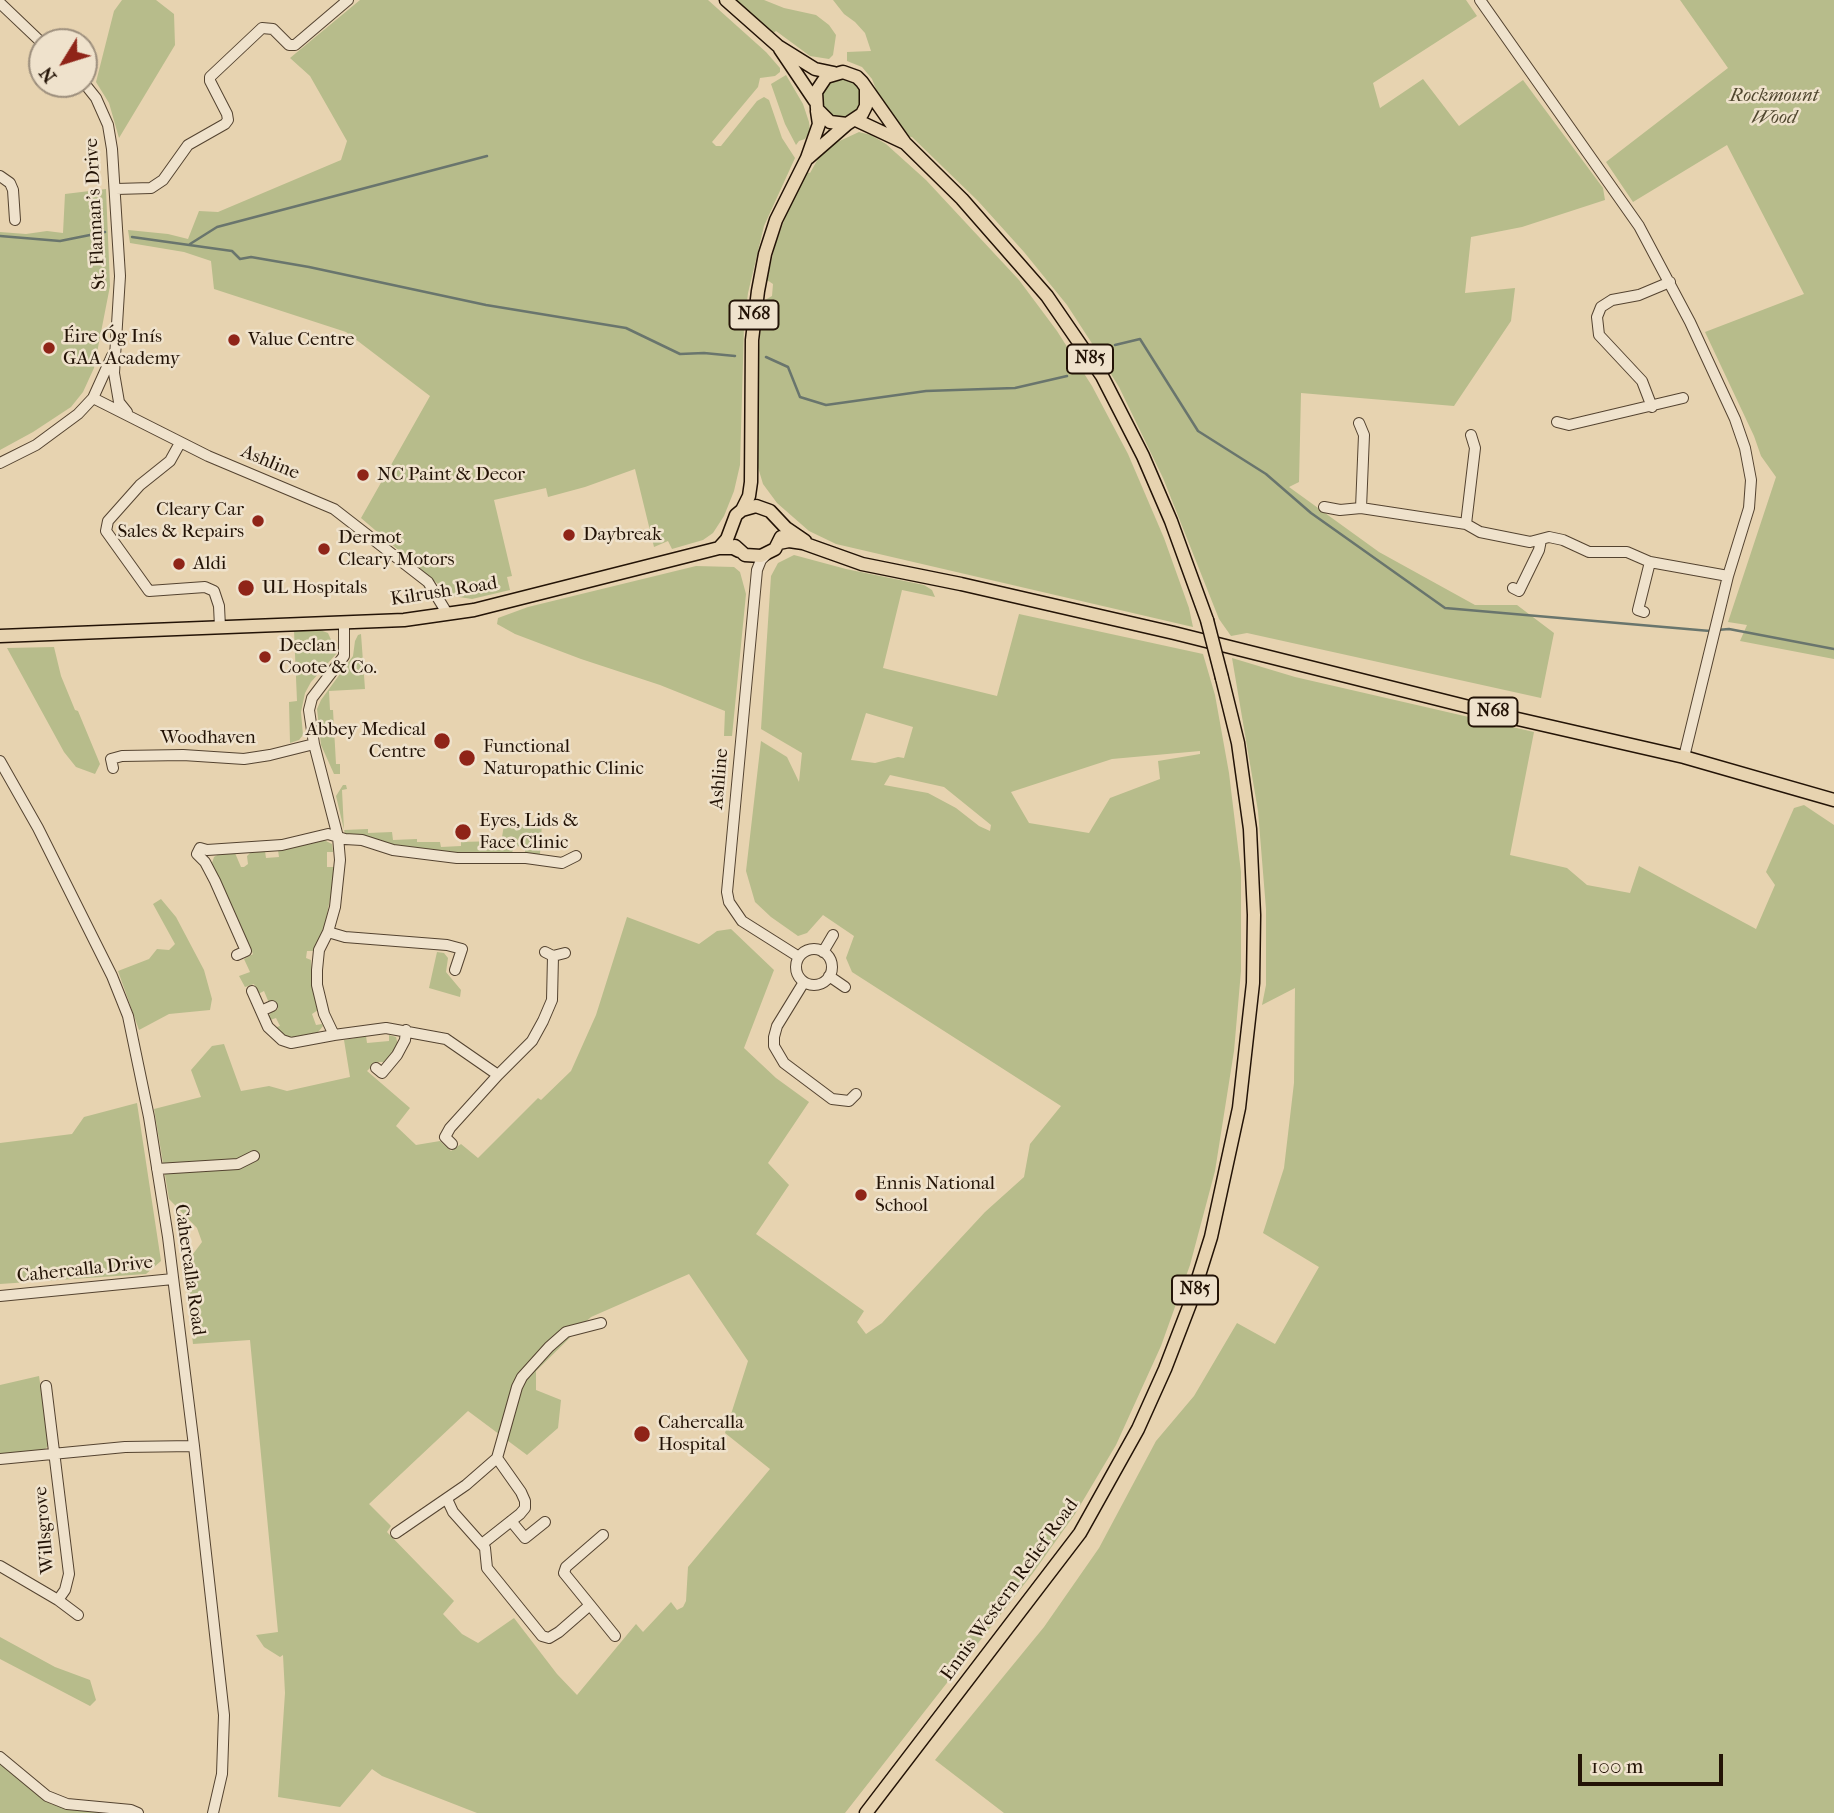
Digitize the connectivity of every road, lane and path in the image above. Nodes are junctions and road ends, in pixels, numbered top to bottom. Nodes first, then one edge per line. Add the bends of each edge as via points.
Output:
1 (348, 0) edge
2 (726, 0) edge
3 (1480, 0) edge
4 (0, 3) edge
5 (28, 30) edge
6 (778, 46) junction
7 (834, 73) junction
8 (866, 89) junction
9 (96, 98) edge
10 (816, 105) junction
11 (851, 122) junction
12 (905, 143) junction
13 (807, 158) junction
14 (0, 176) edge
15 (116, 190) junction
16 (15, 220) dead end
17 (1670, 282) junction
18 (114, 349) junction
19 (93, 398) junction
20 (1683, 398) dead end
21 (1652, 407) junction
22 (129, 415) junction
23 (1557, 422) dead end
24 (1359, 423) dead end
25 (1471, 435) dead end
26 (180, 443) junction
27 (0, 463) edge
28 (751, 482) junction
29 (1324, 507) dead end
30 (1361, 508) junction
31 (742, 510) junction
32 (774, 515) junction
33 (1466, 524) junction
34 (730, 530) junction
35 (1541, 540) junction
36 (779, 543) junction
37 (719, 548) junction
38 (817, 548) junction
39 (745, 554) junction
40 (766, 555) junction
41 (1650, 562) junction
42 (757, 570) junction
43 (1728, 576) junction
44 (1513, 588) dead end
45 (1644, 612) dead end
46 (447, 613) junction
47 (344, 623) junction
48 (220, 627) junction
49 (0, 636) edge
50 (314, 744) junction
51 (1684, 757) junction
52 (0, 761) edge
53 (113, 768) dead end
54 (1834, 800) edge
55 (338, 837) junction
56 (576, 856) dead end
57 (328, 932) junction
58 (833, 935) dead end
59 (823, 952) junction
60 (565, 953) dead end
61 (237, 955) dead end
62 (799, 957) junction
63 (455, 970) dead end
64 (829, 976) junction
65 (804, 982) junction
66 (845, 986) dead end
67 (252, 991) dead end
68 (272, 1006) dead end
69 (261, 1010) junction
70 (407, 1030) junction
71 (334, 1035) junction
72 (376, 1068) dead end
73 (498, 1074) junction
74 (856, 1094) dead end
75 (452, 1144) dead end
76 (254, 1156) dead end
77 (157, 1169) junction
78 (173, 1279) junction
79 (0, 1296) edge
80 (601, 1323) dead end
81 (47, 1386) dead end
82 (194, 1446) junction
83 (56, 1455) junction
84 (497, 1458) junction
85 (0, 1459) edge
86 (447, 1499) junction
87 (511, 1521) junction
88 (545, 1522) dead end
89 (396, 1533) dead end
90 (603, 1535) dead end
91 (482, 1544) junction
92 (0, 1566) edge
93 (58, 1600) junction
94 (590, 1605) junction
95 (78, 1615) dead end
96 (615, 1636) dead end
97 (0, 1757) edge
98 (138, 1813) edge
99 (213, 1813) edge
100 (866, 1813) edge

1 - 15 street via 295,45 289,46 273,29 262,28 210,77 227,114 225,124 188,145 163,180 150,188
2 - 6 main road, N85
3 - 17 street via 1639,226
4 - 5 street
6 - 7 main road, N85 via 815,69
6 - 10 main road, N85
7 - 8 main road, N85 via 857,77
7 - 10 main road via 819,83
8 - 11 main road via 866,106
8 - 12 main road, Ennis Western Relief Road / N85
9 - 15 street, St. Flannan's Drive via 108,124
10 - 11 main road, N85 via 830,122
10 - 13 main road, N68 via 819,124
11 - 12 main road, Ennis Western Relief Road / N85
11 - 13 main road, N68
12 - 100 main road, Ennis Western Relief Road / N85, bridge via 1017,260 1102,376 1180,544 1207,620 1238,743 1250,830 1254,983 1239,1108 1211,1237 1190,1304 1138,1429 1080,1533
13 - 28 main road, N68 via 776,220 758,291 752,340
14 - 16 street via 13,190
15 - 18 street, St. Flannan's Drive via 120,276
17 - 21 street via 1612,300 1601,307 1597,317 1599,335 1642,381
17 - 43 street via 1745,448 1751,480 1749,508
18 - 19 street
18 - 22 street via 119,402
19 - 22 street, Ashline
19 - 27 street via 36,445
20 - 21 street
21 - 23 street via 1569,425
22 - 26 street, Ashline
24 - 30 street via 1364,435
25 - 33 street via 1475,448
26 - 46 street, Ashline via 334,509 428,582
26 - 48 street via 170,461 140,485 108,521 106,531 149,591 205,587 214,591
28 - 31 main road, N68
28 - 32 main road, N68 via 755,496
29 - 30 street
30 - 33 street
31 - 32 main road via 756,506
31 - 34 main road, N68
32 - 36 main road via 781,531
32 - 38 main road, N68
33 - 35 street via 1480,532
34 - 37 main road
34 - 39 main road via 732,542
35 - 41 street via 1563,540 1589,552 1627,552
35 - 44 street via 1519,591
36 - 38 main road, N68
36 - 40 main road
37 - 39 main road, Kilrush Road
37 - 46 main road, Kilrush Road
38 - 51 main road, N68 via 862,564 1187,636
39 - 40 main road
39 - 42 street
40 - 42 street, Ashline
41 - 43 street
41 - 45 street via 1637,610
42 - 62 street, Ashline via 727,892 743,921
43 - 51 street
46 - 47 main road, Kilrush Road
47 - 48 main road, Kilrush Road
47 - 50 street via 344,656 309,710
48 - 49 main road, Kilrush Road
50 - 53 street, Woodhaven via 244,759 122,756 111,760
50 - 55 street
51 - 54 main road, N68
52 - 77 street, Cahercalla Road via 112,976 128,1016
55 - 56 street via 457,858 562,863
55 - 57 street via 339,882
55 - 61 street via 328,834 282,845 200,848 198,853 246,951
57 - 63 street via 462,949
57 - 71 street via 319,950 317,985
58 - 59 street
59 - 62 street via 811,949
59 - 64 street via 831,963
60 - 73 street via 549,954 552,1000 543,1021 531,1041
62 - 65 street via 796,970
64 - 65 street via 816,984
64 - 66 street
65 - 74 street via 777,1026 774,1046 784,1063 832,1098 849,1101
67 - 69 street
68 - 69 street
69 - 71 street via 268,1027 290,1043
70 - 71 street
70 - 72 street via 397,1055 382,1073
70 - 73 street via 446,1039
73 - 75 street via 450,1128 445,1137
76 - 77 street via 238,1164
77 - 78 street, Cahercalla Road
78 - 79 street, Cahercalla Drive
78 - 82 street, Cahercalla Road
80 - 84 street via 558,1337 522,1377
81 - 83 street, Willsgrove
82 - 83 street
82 - 99 street, Cahercalla Road via 224,1715 222,1774
83 - 85 street
83 - 93 street, Willsgrove via 69,1574
84 - 86 street
84 - 87 street via 525,1501 525,1508
86 - 89 street
86 - 91 street
87 - 88 street via 525,1538
87 - 91 street
90 - 94 street via 564,1573
91 - 94 street via 487,1568 542,1636 549,1638 559,1632
92 - 93 street, Willsgrove
93 - 95 street, Willsgrove
94 - 96 street
97 - 98 street via 47,1796 67,1804

